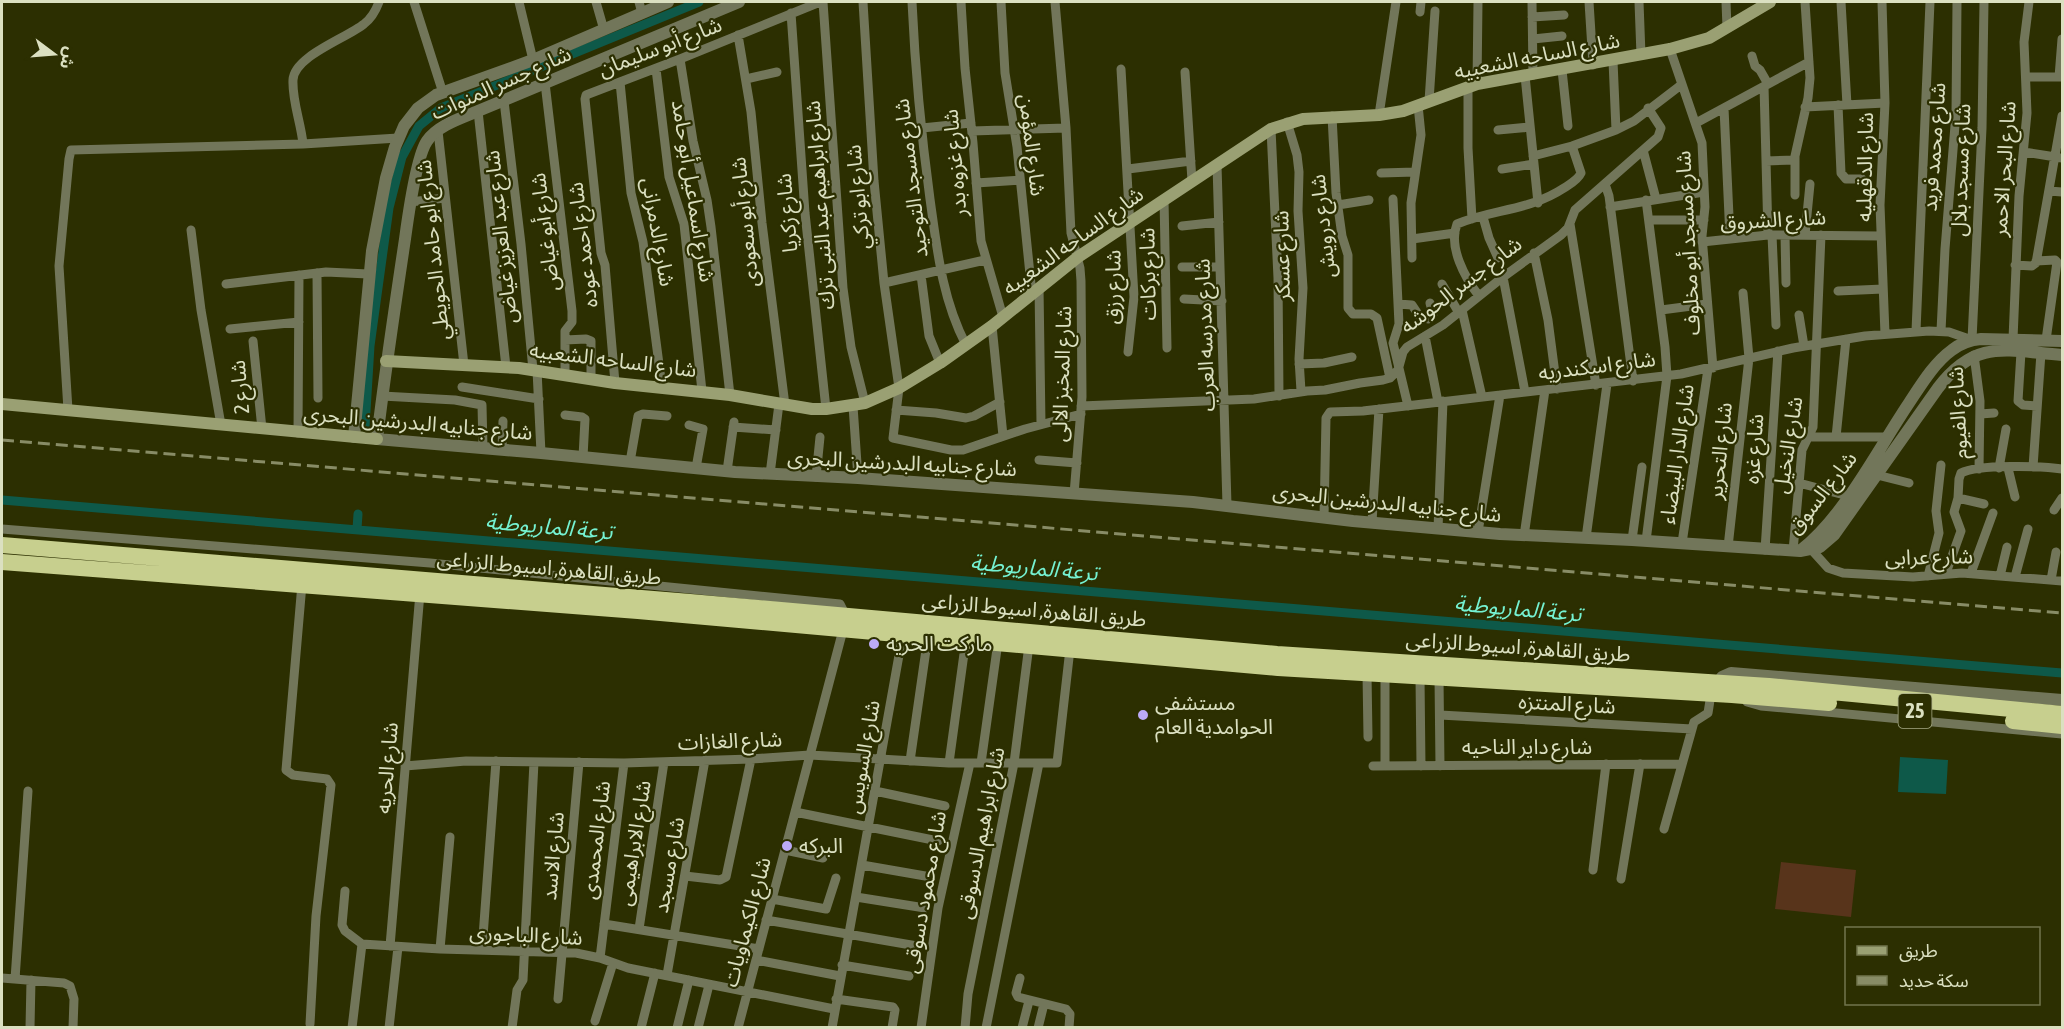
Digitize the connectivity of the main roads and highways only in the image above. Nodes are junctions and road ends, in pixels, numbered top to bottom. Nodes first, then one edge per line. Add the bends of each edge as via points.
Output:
1 (1770, 2) edge
2 (1757, 5) edge
3 (386, 361) road end
4 (2, 404) edge
5 (377, 439) road end
6 (2, 545) edge
7 (2, 562) edge
8 (845, 623) junction
9 (1715, 688) junction
10 (1768, 692) junction
11 (2062, 714) edge
12 (2062, 726) edge

1 - 2 main road, شارع الساحه الشعبيه
2 - 3 main road, شارع الساحه الشعبيه via 1727,28 1670,49 1473,86 1403,111 1303,119 1271,129 1078,256 940,363 899,388 859,405 826,409 782,405 535,370
4 - 5 main road, شارع جنابيه البدرشين البحرى
6 - 8 highway, طريق القاهرة, اسيوط الزراعى / 25
7 - 8 highway, طريق القاهرة, اسيوط الزراعى / 25
8 - 9 highway, طريق القاهرة, اسيوط الزراعى / 25
8 - 9 highway, طريق القاهرة, اسيوط الزراعى / 25 via 928,636 1367,674
9 - 10 highway, طريق القاهرة, اسيوط الزراعى / 25
9 - 10 highway, طريق القاهرة, اسيوط الزراعى / 25 via 1732,695
10 - 11 highway, طريق القاهرة, اسيوط الزراعى / 25
10 - 12 highway, طريق القاهرة, اسيوط الزراعى / 25

